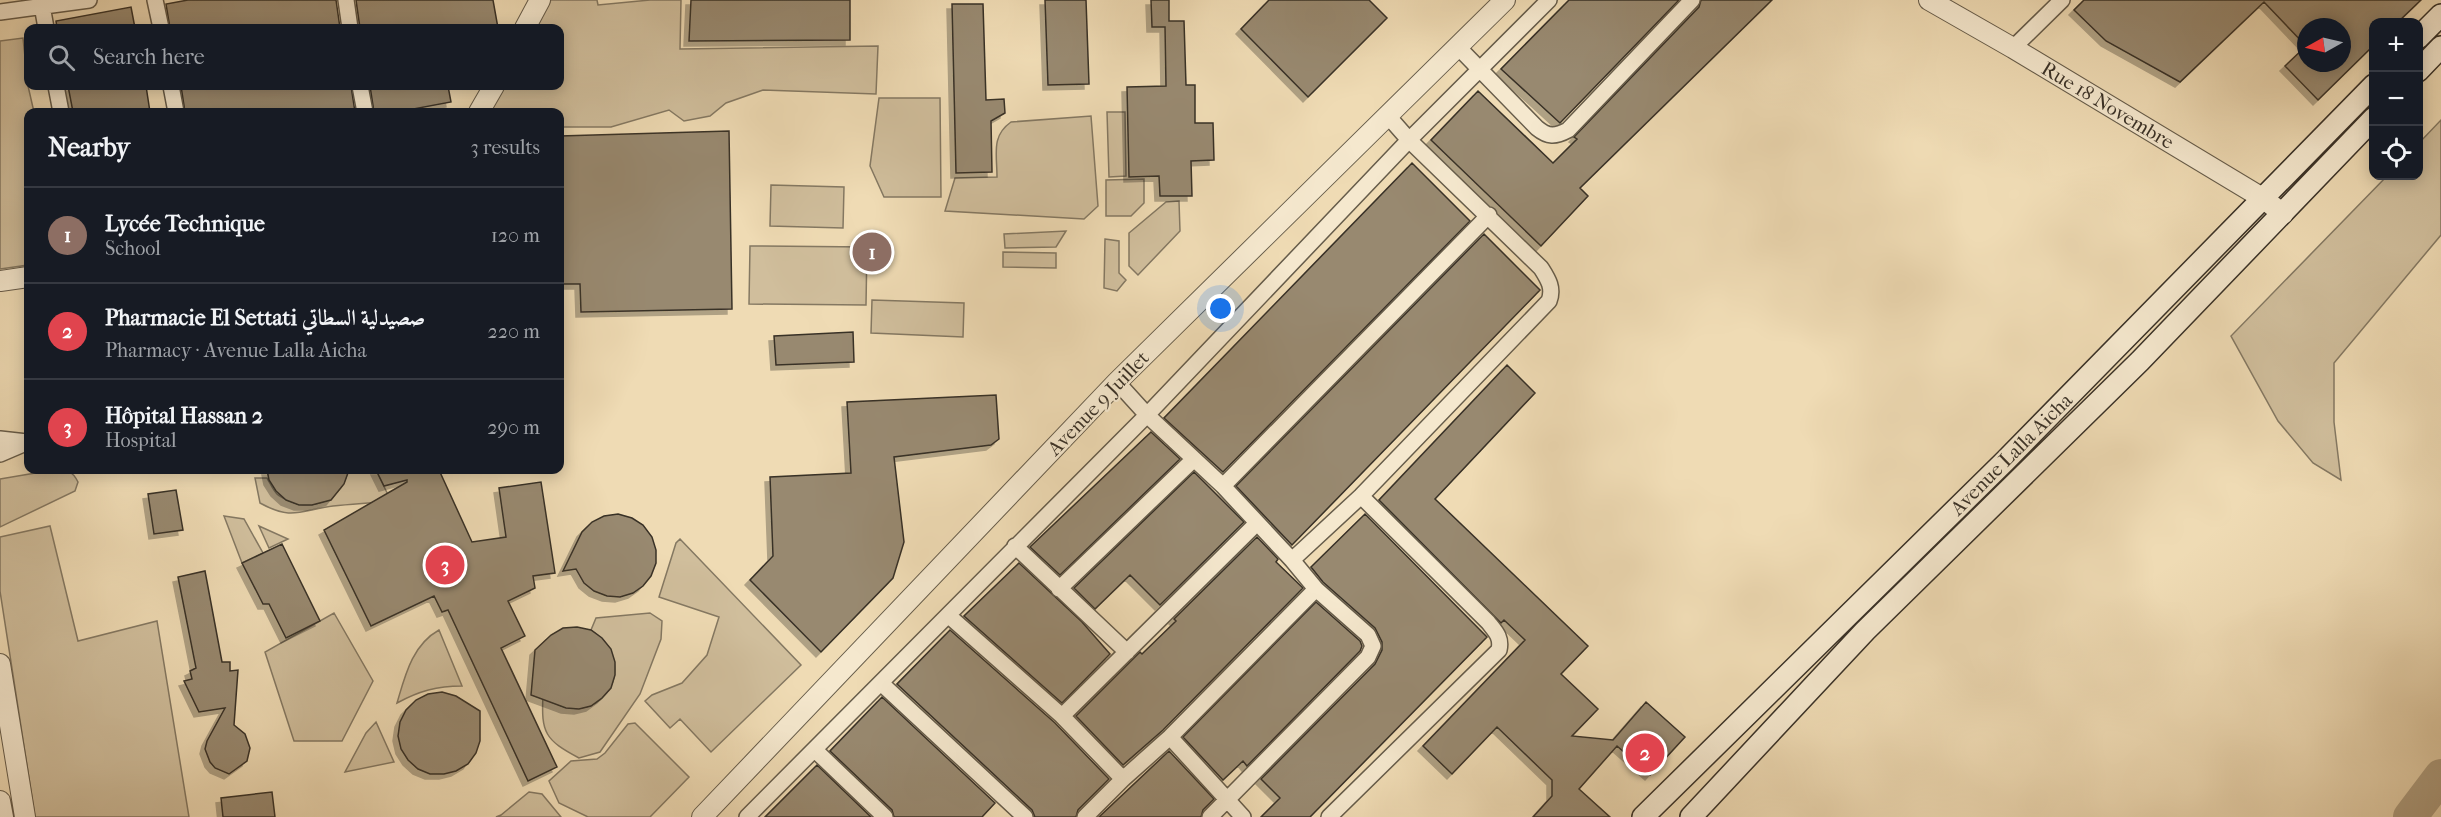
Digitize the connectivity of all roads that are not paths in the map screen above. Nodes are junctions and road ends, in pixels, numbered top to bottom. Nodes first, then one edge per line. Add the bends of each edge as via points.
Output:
1 (89, 0) edge
2 (155, 0) edge
3 (346, 0) edge
4 (1505, 0) edge
5 (1549, 0) edge
6 (1692, 0) edge
7 (1929, 0) edge
8 (2062, 0) edge
9 (42, 3) edge
10 (536, 3) edge
11 (0, 12) edge
12 (2441, 15) edge
13 (45, 24) edge
14 (160, 24) edge
15 (349, 24) edge
16 (527, 24) edge
17 (2423, 33) edge
18 (1458, 47) junction
19 (2441, 47) edge
20 (2013, 48) junction
21 (2423, 66) edge
22 (1480, 70) junction
23 (2369, 89) edge
24 (57, 90) edge
25 (172, 90) edge
26 (361, 90) edge
27 (492, 90) edge
28 (60, 108) edge
29 (175, 108) edge
30 (364, 108) edge
31 (481, 108) edge
32 (1388, 116) junction
33 (2369, 122) edge
34 (1409, 140) junction
35 (2264, 198) junction
36 (2283, 214) junction
37 (1489, 215) junction
38 (24, 278) edge
39 (0, 281) edge
40 (1117, 382) junction
41 (1147, 415) junction
42 (0, 439) edge
43 (24, 442) edge
44 (24, 444) edge
45 (0, 454) edge
46 (1194, 459) junction
47 (1223, 486) junction
48 (1361, 496) junction
49 (1257, 523) junction
50 (1015, 546) junction
51 (1292, 560) junction
52 (1059, 589) junction
53 (1316, 589) junction
54 (949, 616) junction
55 (1127, 652) junction
56 (0, 664) edge
57 (882, 684) junction
58 (1062, 716) junction
59 (1170, 736) junction
60 (816, 751) junction
61 (1123, 779) junction
62 (0, 801) edge
63 (1227, 801) junction
64 (3, 817) edge
65 (25, 817) edge
66 (702, 817) edge
67 (747, 817) edge
68 (885, 817) edge
69 (1025, 817) edge
70 (1085, 817) edge
71 (1210, 817) edge
72 (1243, 817) edge
73 (1329, 817) edge
74 (1643, 817) edge
75 (1691, 817) edge

1 - 9 street
2 - 14 street
3 - 15 street
4 - 18 street, Avenue 9 Juillet
5 - 22 street
6 - 22 street via 1561,134 1546,135 1537,128
7 - 20 street, Rue 18 Novembre
8 - 20 street
9 - 11 street
9 - 13 street
10 - 16 street
12 - 17 main road
18 - 22 street
18 - 32 street, Avenue 9 Juillet
19 - 21 main road
20 - 35 street, Rue 18 Novembre
22 - 34 street
23 - 35 main road, Avenue Lalla Aicha
24 - 28 street
25 - 29 street
26 - 30 street
27 - 31 street
32 - 34 street
32 - 40 street, Avenue 9 Juillet
33 - 36 main road, Avenue Lalla Aicha
34 - 37 street
34 - 41 street
35 - 36 street, Rue 18 Novembre
35 - 74 main road, Avenue Lalla Aicha via 2005,461
36 - 75 main road, Avenue Lalla Aicha via 1866,631
37 - 47 street
37 - 48 street via 1541,268 1550,281 1549,301
38 - 39 street
40 - 41 street
40 - 66 street, Avenue 9 Juillet
41 - 46 street
41 - 50 street
42 - 43 street
44 - 45 street
46 - 47 street
46 - 52 street
47 - 49 street
48 - 51 street
48 - 73 street via 1488,622 1501,642 1498,650
49 - 51 street
49 - 55 street
50 - 52 street
50 - 54 street
51 - 53 street
52 - 55 street
53 - 59 street
53 - 63 street via 1368,635 1373,646 1371,652
54 - 57 street
54 - 58 street
55 - 58 street
56 - 65 street
57 - 60 street
57 - 69 street
58 - 61 street
59 - 61 street
59 - 63 street
60 - 67 street
60 - 68 street
61 - 70 street
62 - 64 street
63 - 71 street
63 - 72 street

